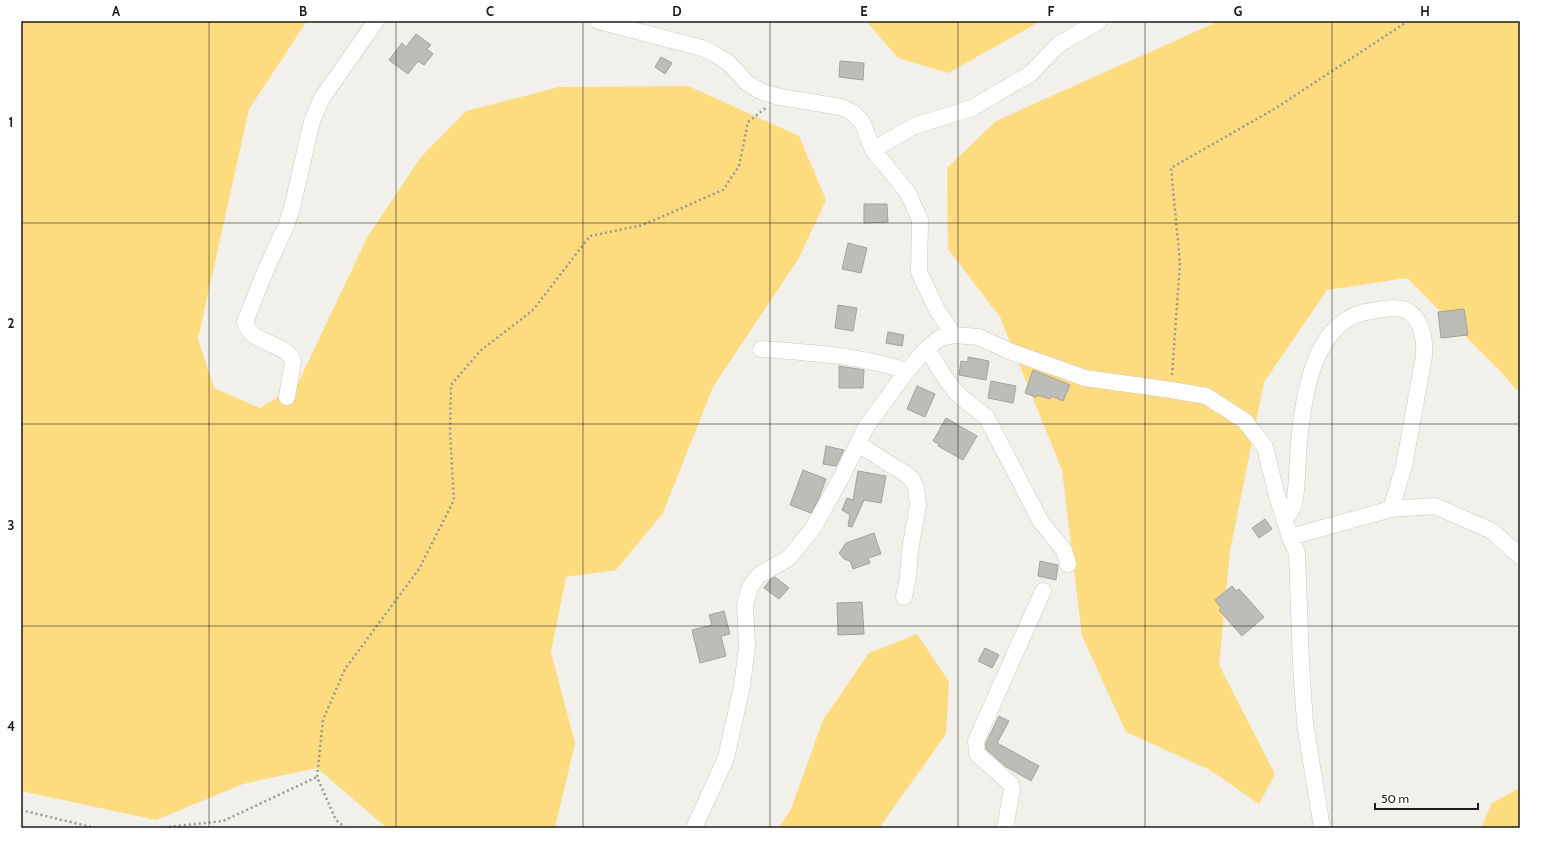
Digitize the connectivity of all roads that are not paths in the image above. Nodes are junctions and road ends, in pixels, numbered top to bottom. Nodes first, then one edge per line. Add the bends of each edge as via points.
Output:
1 (376, 21) edge
2 (598, 21) edge
3 (1099, 21) edge
4 (873, 150) junction
5 (954, 335) junction
6 (927, 348) junction
7 (761, 349) dead end
8 (907, 371) junction
9 (287, 396) dead end
10 (858, 444) junction
11 (1390, 509) junction
12 (1284, 520) junction
13 (1290, 537) junction
14 (1520, 556) edge
15 (1068, 564) dead end
16 (1044, 591) dead end
17 (904, 598) dead end
18 (694, 828) edge
19 (1005, 828) edge
20 (1322, 828) edge

1 - 9 street via 322,98 312,121 290,214 245,322 246,327 254,335 292,358
2 - 4 street via 702,48 729,63 747,83 762,92 841,107 852,112 862,122
3 - 4 street via 1058,45 1030,74 972,108 914,126
4 - 5 street via 908,193 920,220 919,272 937,310
5 - 6 street via 940,338
5 - 12 street via 979,337 1008,351 1085,378 1206,396 1245,421 1265,447
6 - 8 street
6 - 15 street via 956,393 987,418 1040,522 1064,550
7 - 8 street via 860,358
8 - 10 street via 866,427
10 - 17 street via 912,479 916,488 918,505
10 - 18 street via 813,528 789,558 759,575 750,587 744,605 747,647 742,686 726,758
11 - 12 street via 1404,466 1424,356 1422,330 1415,317 1398,308 1365,311 1350,317 1338,326 1319,351 1303,407 1294,504
11 - 13 street
11 - 14 street via 1435,506 1492,531
12 - 13 street
13 - 20 street via 1297,553 1305,723
16 - 19 street via 976,741 977,754 1010,783 1012,789

